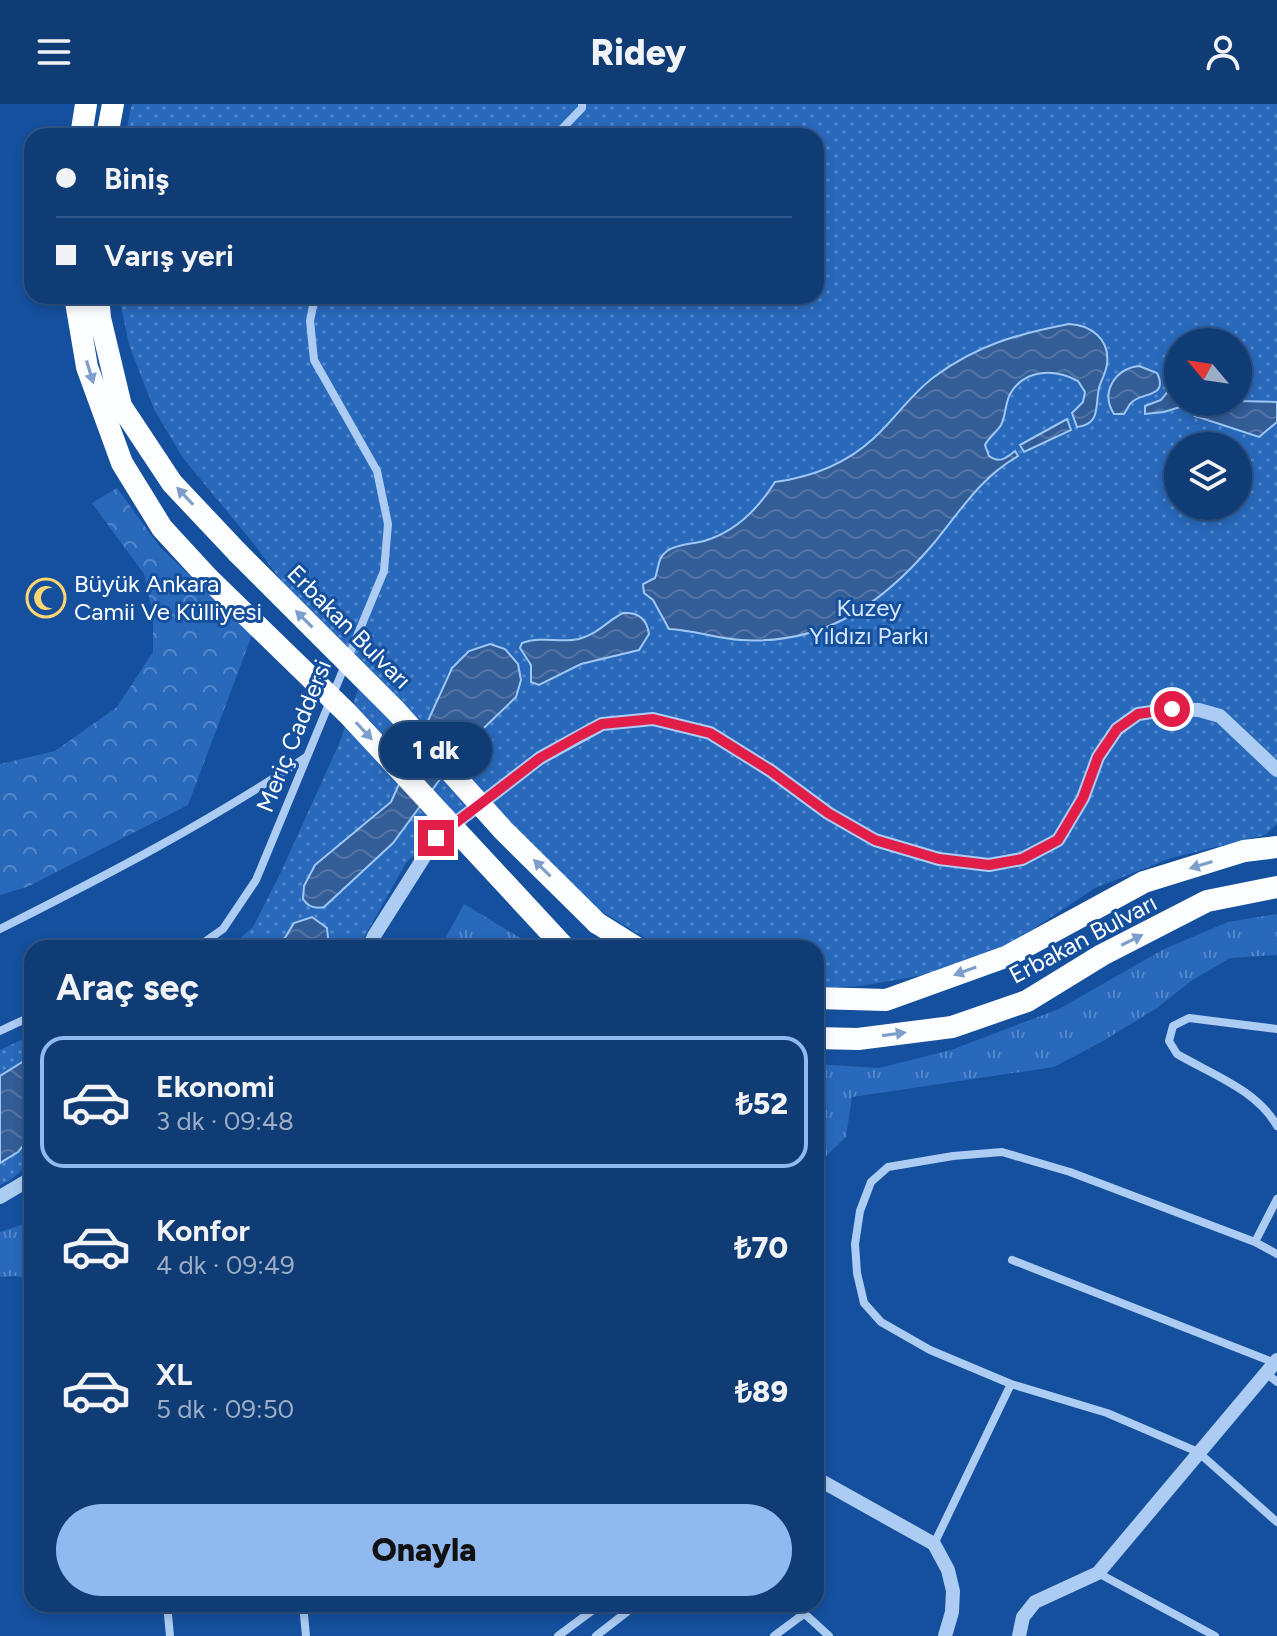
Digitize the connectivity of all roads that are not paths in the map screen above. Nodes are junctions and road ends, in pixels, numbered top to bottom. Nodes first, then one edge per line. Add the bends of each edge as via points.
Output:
1 (86, 104) edge
2 (113, 104) edge
3 (582, 104) edge
4 (82, 128) edge
5 (108, 128) edge
6 (563, 128) edge
7 (76, 304) edge
8 (99, 304) edge
9 (313, 304) edge
10 (308, 755) junction
11 (1277, 770) edge
12 (1277, 847) edge
13 (1277, 887) edge
14 (0, 929) edge
15 (207, 940) edge
16 (372, 940) edge
17 (558, 940) edge
18 (624, 940) edge
19 (824, 998) edge
20 (24, 1020) edge
21 (1277, 1029) edge
22 (0, 1031) edge
23 (824, 1038) edge
24 (1277, 1126) edge
25 (24, 1183) edge
26 (0, 1197) edge
27 (1277, 1199) edge
28 (1255, 1242) junction
29 (1277, 1254) edge
30 (1012, 1260) dead end
31 (1274, 1370) edge
32 (1011, 1384) junction
33 (1198, 1452) junction
34 (824, 1482) edge
35 (1277, 1522) edge
36 (934, 1544) junction
37 (1098, 1573) junction
38 (168, 1612) edge
39 (304, 1612) edge
40 (590, 1612) edge
41 (627, 1612) edge
42 (805, 1613) joint
43 (170, 1636) edge
44 (306, 1636) edge
45 (558, 1636) edge
46 (596, 1636) edge
47 (774, 1636) edge
48 (829, 1636) edge
49 (945, 1636) edge
50 (1019, 1636) edge
51 (1215, 1636) edge

1 - 4 highway
2 - 5 highway
3 - 6 street
7 -> 17 highway, bridge via 87,367 122,463 162,528 348,714
18 -> 8 highway, Erbakan Bulvarı, bridge via 597,923 503,830 396,711 172,483 121,406
9 - 10 street, Meriç Caddersi via 314,360 377,471 388,524 384,571
10 - 14 street via 128,865
10 - 15 street, Meriç Caddersi via 256,880 223,929
11 - 16 street via 1220,716 1186,709 1138,714 1117,729 1098,757 1083,798 1058,840 1022,859 989,865 939,859 875,840 710,733 653,719 602,724 540,758 436,838
12 -> 19 highway, Erbakan Bulvarı via 1244,851 1144,882 1008,956 886,1000
23 -> 13 highway, Erbakan Bulvarı via 952,1027 1027,1001 1207,901
20 - 22 street
21 - 24 street via 1183,1019 1173,1026 1169,1041 1177,1054 1254,1099
25 - 26 street
27 - 28 street
28 - 29 street
28 - 32 street via 1002,1152 888,1167 871,1182 860,1211 855,1244 864,1303 881,1322 930,1350
30 - 31 street
31 - 33 street
32 - 33 street via 1107,1413
32 - 36 street
33 - 35 street
33 - 37 street
34 - 36 street
36 - 49 street via 953,1591
37 - 50 street via 1035,1602 1023,1617
37 - 51 street
38 - 43 street
39 - 44 street
40 - 45 street
41 - 46 street
42 - 47 street
42 - 48 street

